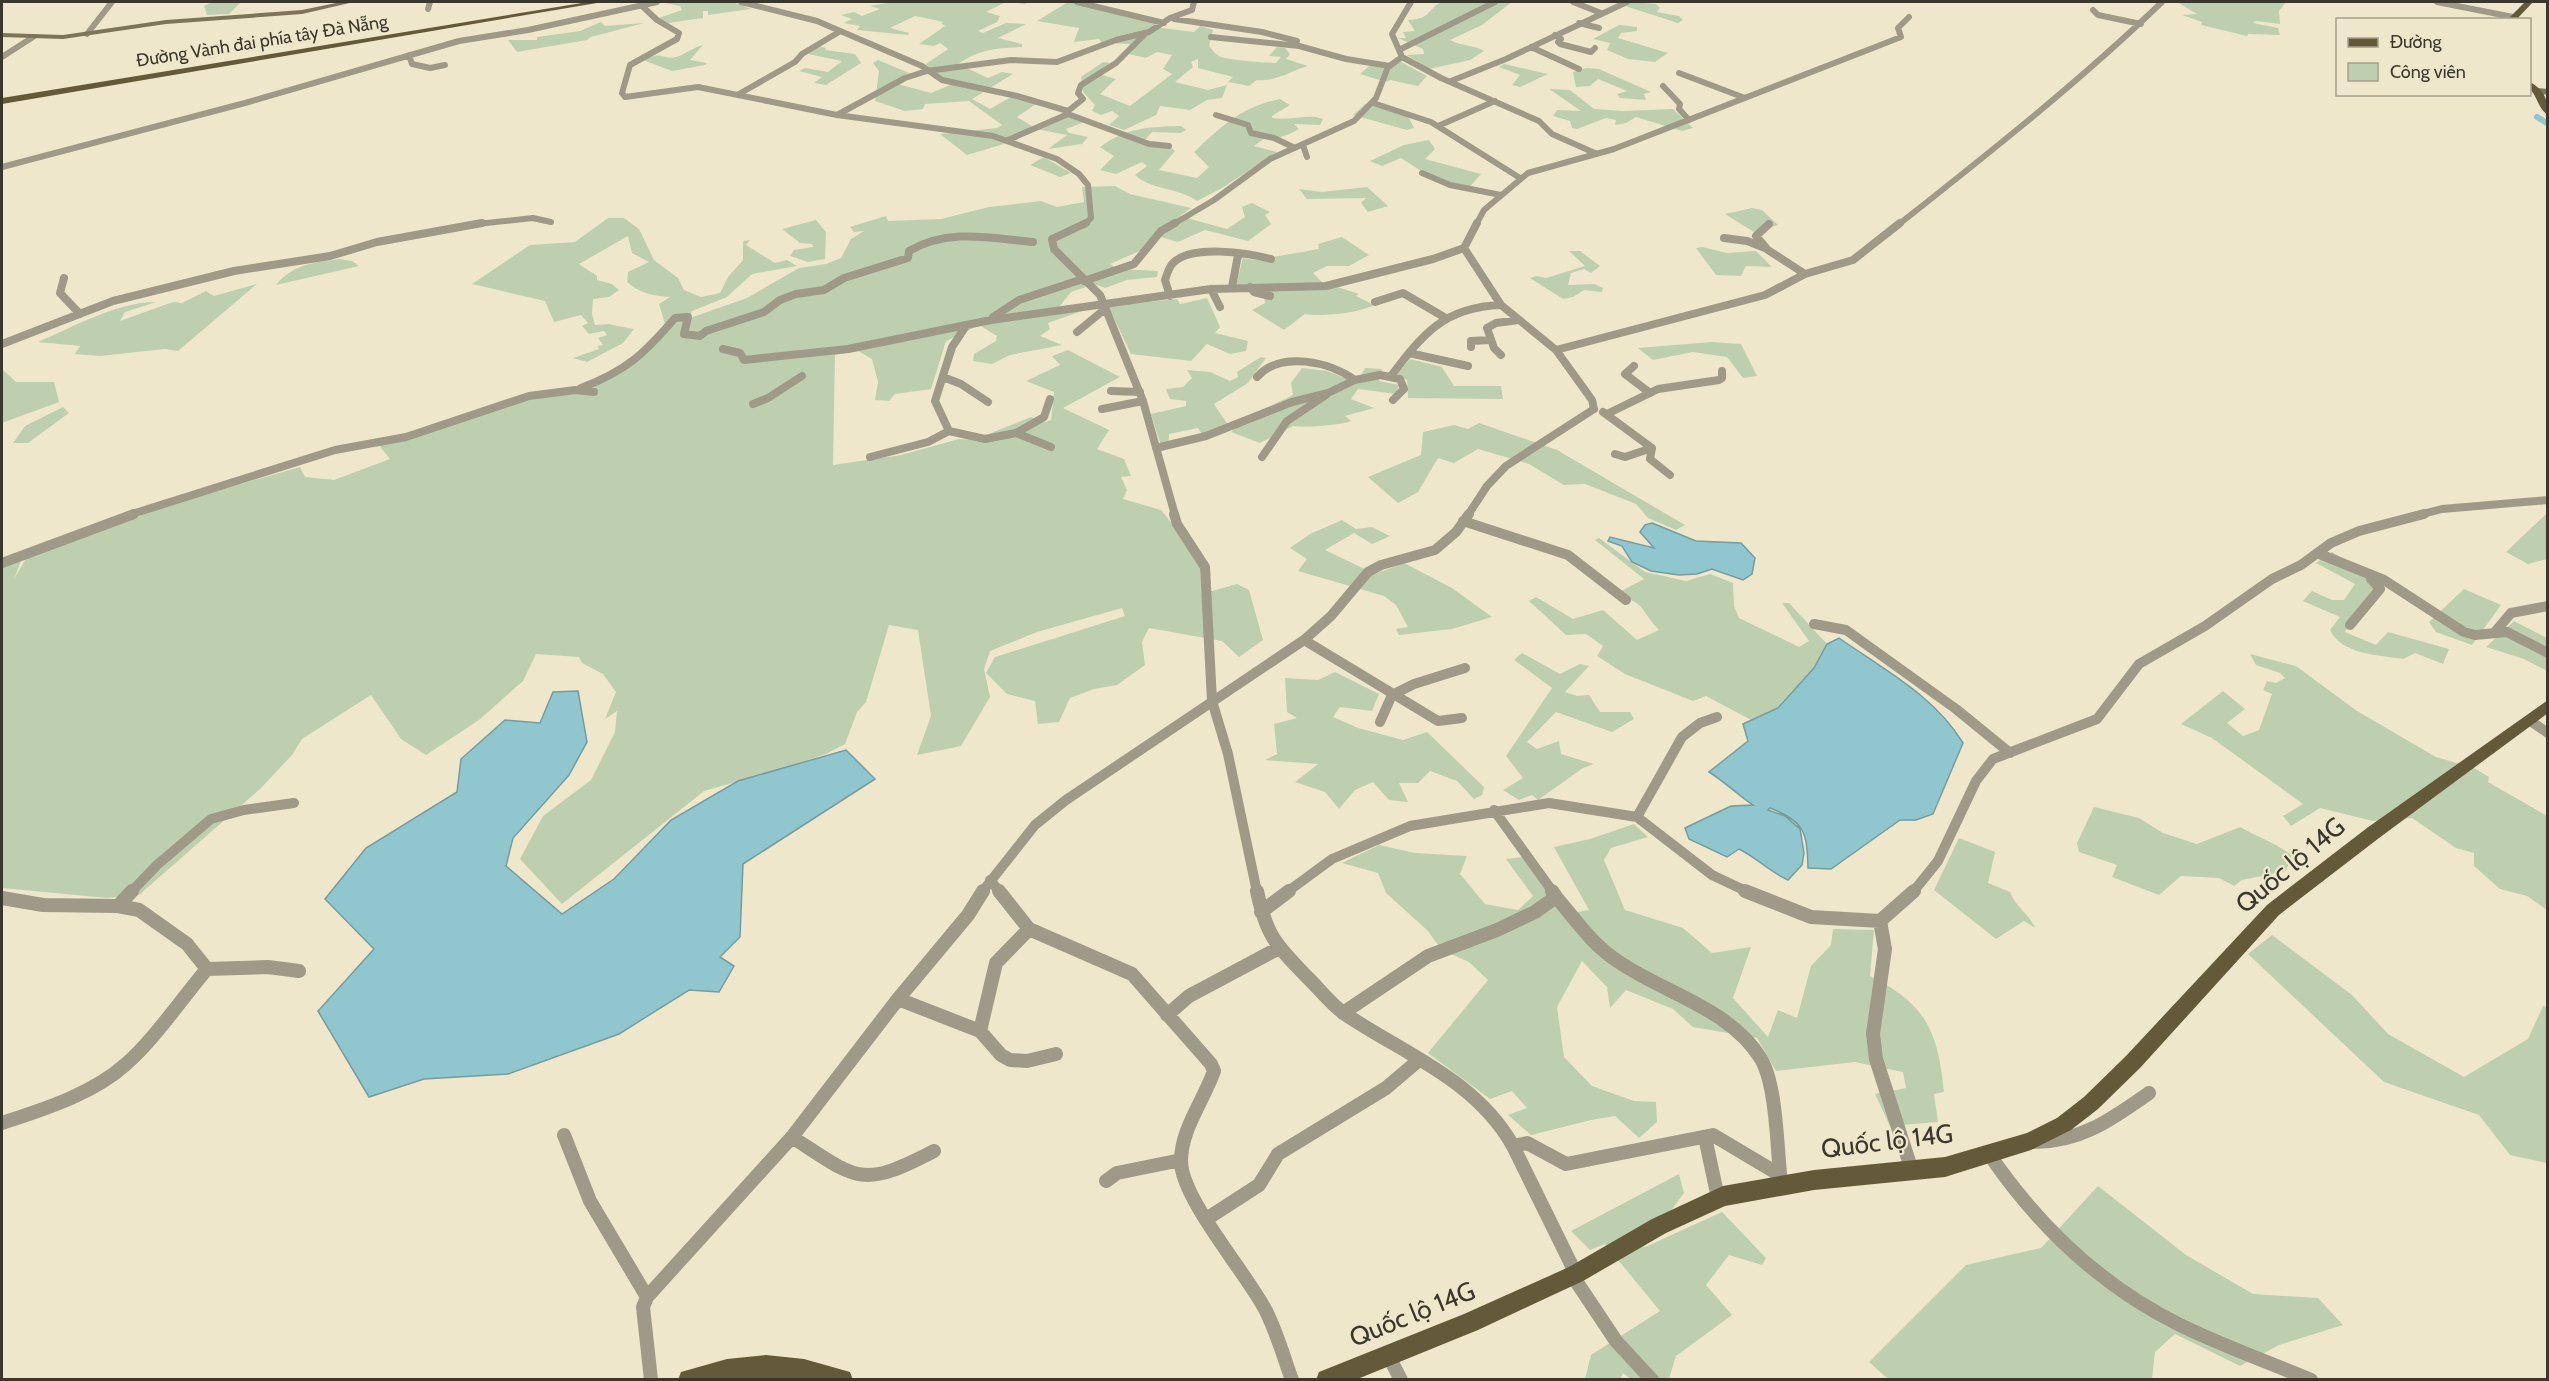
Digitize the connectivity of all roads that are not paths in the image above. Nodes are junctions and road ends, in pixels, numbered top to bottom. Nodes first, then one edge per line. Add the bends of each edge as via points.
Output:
1 (112, 2) edge
2 (350, 2) edge
3 (430, 2) edge
4 (550, 2) edge
5 (599, 2) edge
6 (616, 2) edge
7 (657, 2) edge
8 (741, 2) edge
9 (1077, 2) edge
10 (1194, 2) edge
11 (1408, 2) edge
12 (1495, 2) edge
13 (1573, 2) edge
14 (1627, 2) edge
15 (2162, 2) edge
16 (2437, 2) edge
17 (2529, 2) edge
18 (641, 5) junction
19 (632, 7) junction
20 (428, 9) dead end
21 (2093, 10) dead end
22 (1601, 13) junction
23 (1909, 17) dead end
24 (1170, 18) junction
25 (2512, 18) edge
26 (1164, 23) junction
27 (1579, 23) junction
28 (2141, 24) junction
29 (388, 28) junction
30 (1599, 28) dead end
31 (838, 32) junction
32 (1146, 33) junction
33 (87, 34) junction
34 (2, 35) edge
35 (1555, 35) junction
36 (33, 37) junction
37 (1211, 37) dead end
38 (386, 38) junction
39 (1299, 46) junction
40 (1531, 47) junction
41 (1595, 48) dead end
42 (1401, 49) junction
43 (409, 55) junction
44 (2, 57) edge
45 (1401, 57) junction
46 (446, 65) dead end
47 (1390, 66) junction
48 (1579, 69) dead end
49 (927, 71) junction
50 (1679, 73) dead end
51 (1451, 81) junction
52 (1663, 86) dead end
53 (2, 91) edge
54 (2543, 92) edge
55 (739, 94) junction
56 (1745, 98) junction
57 (2, 101) edge
58 (1496, 101) junction
59 (1373, 103) junction
60 (2547, 112) edge
61 (1068, 113) junction
62 (837, 115) junction
63 (1216, 116) dead end
64 (1689, 120) junction
65 (1438, 126) junction
66 (1008, 140) junction
67 (1169, 146) dead end
68 (1299, 147) junction
69 (1597, 154) junction
70 (1307, 158) dead end
71 (2, 167) edge
72 (1422, 173) dead end
73 (1520, 178) junction
74 (1501, 195) junction
75 (551, 222) dead end
76 (1769, 224) dead end
77 (1724, 238) dead end
78 (1033, 242) dead end
79 (1464, 248) junction
80 (1768, 250) junction
81 (1238, 255) junction
82 (1271, 259) dead end
83 (1805, 274) junction
84 (64, 278) dead end
85 (1084, 280) junction
86 (1250, 287) junction
87 (1232, 288) junction
88 (1211, 289) junction
89 (1170, 296) junction
90 (1270, 296) dead end
91 (1375, 302) dead end
92 (1501, 304) junction
93 (1104, 307) junction
94 (1220, 307) dead end
95 (80, 314) junction
96 (1444, 317) junction
97 (991, 320) junction
98 (1518, 320) junction
99 (966, 326) junction
100 (1077, 332) dead end
101 (1491, 340) junction
102 (2, 344) edge
103 (1471, 347) dead end
104 (723, 349) dead end
105 (1556, 350) junction
106 (1409, 352) junction
107 (1501, 355) dead end
108 (1468, 366) dead end
109 (1634, 366) dead end
110 (1722, 371) dead end
111 (802, 376) dead end
112 (1391, 376) junction
113 (943, 377) junction
114 (1257, 377) dead end
115 (1355, 380) junction
116 (581, 388) junction
117 (1111, 391) dead end
118 (594, 392) dead end
119 (1140, 392) junction
120 (1328, 393) junction
121 (1650, 393) junction
122 (1050, 399) dead end
123 (1393, 400) dead end
124 (1143, 401) junction
125 (988, 402) dead end
126 (753, 404) dead end
127 (1102, 409) dead end
128 (1594, 409) junction
129 (1608, 414) junction
130 (949, 431) junction
131 (1016, 433) junction
132 (1051, 447) dead end
133 (1156, 448) junction
134 (1652, 448) junction
135 (1615, 454) dead end
136 (870, 457) dead end
137 (1262, 457) dead end
138 (1670, 475) dead end
139 (2547, 500) edge
140 (1463, 521) junction
141 (2317, 553) junction
142 (2, 563) edge
143 (2358, 571) junction
144 (1626, 600) dead end
145 (2547, 606) edge
146 (1814, 624) dead end
147 (2350, 625) dead end
148 (2495, 632) junction
149 (1304, 640) junction
150 (2547, 653) edge
151 (1465, 668) dead end
152 (1392, 695) junction
153 (1212, 701) junction
154 (2547, 705) edge
155 (1717, 717) dead end
156 (1462, 718) dead end
157 (2529, 720) junction
158 (1380, 722) dead end
159 (2547, 733) edge
160 (2010, 753) junction
161 (294, 803) dead end
162 (1494, 810) junction
163 (1636, 817) junction
164 (990, 880) junction
165 (1556, 897) junction
166 (2, 898) edge
167 (118, 906) junction
168 (1261, 912) junction
169 (1881, 921) junction
170 (1029, 929) junction
171 (1279, 948) junction
172 (207, 969) junction
173 (299, 971) dead end
174 (898, 999) junction
175 (1343, 1013) junction
176 (1167, 1015) junction
177 (981, 1031) junction
178 (1056, 1054) dead end
179 (1419, 1060) junction
180 (2149, 1093) dead end
181 (2, 1123) edge
182 (564, 1135) dead end
183 (792, 1137) junction
184 (1704, 1137) junction
185 (2031, 1141) junction
186 (1513, 1146) junction
187 (934, 1151) dead end
188 (1989, 1154) junction
189 (1181, 1160) junction
190 (1912, 1171) junction
191 (1780, 1179) junction
192 (1106, 1181) dead end
193 (1718, 1198) junction
194 (1208, 1218) junction
195 (1574, 1274) junction
196 (646, 1297) junction
197 (1389, 1355) junction
198 (651, 1380) edge
199 (689, 1380) edge
200 (842, 1380) edge
201 (1292, 1380) edge
202 (1327, 1380) edge
203 (1401, 1380) edge
204 (1652, 1380) edge
205 (2311, 1380) edge

1 - 33 street
2 - 33 street via 302,12 166,22
3 - 20 street
4 - 29 main road, Đường Vành đai phía tây Đà Nẵng
5 - 38 main road, Đường Vành đai phía tây Đà Nẵng
6 - 19 street
7 - 18 street
8 - 31 street via 817,21
9 - 26 street
10 - 24 street via 1192,10
11 - 42 street via 1392,34
12 - 42 street
13 - 22 street
14 - 22 street
15 - 28 street
16 - 25 street
17 - 25 main road
18 - 19 street
18 - 55 street via 679,33 661,50 630,64 622,93 625,97 698,87
19 - 43 street via 459,41
21 - 28 street
22 - 27 street
23 - 56 street via 1898,28 1901,37
24 - 26 street
24 - 39 street via 1276,35 1297,41
26 - 32 street
27 - 30 street
27 - 35 street
28 - 83 street via 2023,126 1853,260
29 - 38 main road
29 - 53 main road, Đường Vành đai phía tây Đà Nẵng
31 - 49 street
31 - 55 street
32 - 49 street via 1058,62 1011,60
32 - 61 street via 1116,63 1081,85 1078,93 1083,99
33 - 36 street
34 - 36 street
35 - 40 street
35 - 41 street via 1561,39 1560,44 1591,52
36 - 44 street
37 - 39 street
38 - 57 main road, Đường Vành đai phía tây Đà Nẵng
39 - 47 street
40 - 48 street
40 - 51 street
42 - 45 street
43 - 46 street via 412,64 430,68
43 - 71 street
45 - 47 street
45 - 51 street
47 - 59 street via 1380,78 1380,90
49 - 61 street via 942,80 1017,96
49 - 62 street via 905,78
50 - 56 street
51 - 58 street
52 - 64 street
54 - 60 main road
55 - 62 street
56 - 64 street
58 - 65 street
58 - 69 street via 1539,121 1552,134
59 - 65 street
59 - 68 street via 1353,122
61 - 66 street
61 - 67 street via 1149,144
62 - 66 street
63 - 68 street via 1248,125 1251,133
64 - 69 street
65 - 73 street
66 - 85 street via 1057,159 1088,185 1091,218 1052,239 1054,249
68 - 70 street
68 - 85 street via 1270,159 1214,200 1161,231 1134,264
69 - 73 street via 1534,170
72 - 74 street via 1450,185
73 - 74 street
74 - 79 street via 1478,218
75 - 95 street via 533,218 408,235 330,256 234,271 163,288
76 - 80 street via 1756,236
77 - 80 street via 1747,241
78 - 116 street via 952,235 918,245 909,251 908,258 844,278 824,291 780,300 764,312 706,330 700,336 684,334 688,317 675,318 647,351 612,376
79 - 86 street via 1326,286
79 - 92 street
80 - 83 street
81 - 82 street via 1247,253
81 - 87 street
81 - 89 street via 1201,253 1173,262 1165,280
83 - 105 street via 1765,295
84 - 95 street via 60,293
85 - 93 street via 1100,295
85 - 97 street via 1019,300
86 - 87 street
86 - 90 street
87 - 88 street
88 - 89 street
88 - 94 street
89 - 93 street
91 - 96 street via 1403,293
92 - 96 street via 1476,306
92 - 98 street
93 - 97 street
93 - 100 street
93 - 119 street
95 - 102 street
96 - 106 street
97 - 99 street
98 - 101 street via 1488,326
98 - 105 street
99 - 104 street via 848,349 744,360 740,353
99 - 113 street via 952,347
101 - 103 street via 1471,341
101 - 107 street
105 - 128 street via 1592,400
106 - 108 street
106 - 112 street
109 - 121 street via 1625,374
110 - 121 street via 1719,380
111 - 126 street
112 - 115 street
112 - 123 street via 1400,379 1404,389
113 - 125 street
113 - 130 street via 935,401
114 - 115 street via 1260,371 1276,364 1317,364 1330,366
115 - 120 street
116 - 118 street
116 - 142 street via 483,408 416,434 335,450 123,517
117 - 119 street
119 - 124 street
120 - 133 street via 1292,402 1206,436
120 - 137 street via 1287,421 1273,447
121 - 129 street
122 - 131 street via 1044,417
124 - 127 street
124 - 133 street
128 - 129 street
128 - 140 street via 1580,422 1535,444 1505,466 1485,486
129 - 134 street
130 - 131 street via 985,439
130 - 136 street via 928,442
131 - 132 street
133 - 153 street via 1177,524 1205,567
134 - 135 street via 1625,457
134 - 138 street via 1650,459
139 - 141 street via 2442,509 2359,531
140 - 144 street via 1568,555
140 - 149 street via 1435,550 1372,569 1329,619
141 - 143 street
141 - 160 street via 2139,664 2097,719
143 - 147 street via 2381,588
143 - 148 street via 2388,582 2464,632
145 - 148 street via 2511,611 2501,618
146 - 160 street via 1846,630
148 - 150 street via 2512,634
149 - 152 street
149 - 153 street
151 - 152 street
152 - 156 street via 1438,721
152 - 158 street
153 - 164 street via 1066,800 1035,825
153 - 168 street via 1228,754
154 - 157 main road, Quốc lộ 14G
155 - 163 street via 1700,723 1682,737
157 - 159 street
157 - 185 main road, Quốc lộ 14G via 2273,910 2091,1103 2064,1124
160 - 169 street via 1987,765 1938,862
161 - 167 street via 211,819
162 - 163 street via 1549,803
162 - 165 street
162 - 168 street via 1410,826 1374,840 1332,859
163 - 169 street via 1712,874 1773,904 1811,916
164 - 170 street
164 - 174 street via 968,915
165 - 175 street via 1497,930 1428,956
165 - 191 street via 1599,949 1666,986 1742,1036 1760,1054 1770,1081
166 - 167 street via 43,905
167 - 172 street via 146,912 187,944
168 - 171 street
169 - 190 street via 1885,950 1873,1034 1876,1059
170 - 176 street via 1132,974
170 - 177 street via 996,963
171 - 175 street
171 - 176 street via 1195,993
172 - 173 street via 268,967
172 - 181 street via 128,1063 110,1077 50,1107
174 - 177 street via 911,1008
174 - 183 street
175 - 179 street
176 - 189 street via 1206,1055 1214,1071 1194,1114
177 - 178 street via 1010,1060
179 - 186 street via 1447,1075 1479,1100
179 - 194 street via 1386,1088 1289,1146 1278,1155 1259,1185
180 - 185 street via 2081,1137 2057,1143
182 - 196 street via 590,1201
183 - 187 street via 862,1178 886,1175
183 - 196 street
184 - 186 street via 1566,1164 1527,1143
184 - 191 street via 1713,1135
184 - 193 street
185 - 188 main road, Quốc lộ 14G
186 - 195 street
188 - 190 main road, Quốc lộ 14G via 1945,1167
188 - 205 street via 2036,1217 2080,1259 2121,1290 2164,1317
189 - 192 street via 1117,1173
189 - 194 street via 1183,1178
190 - 191 main road, Quốc lộ 14G
191 - 193 main road, Quốc lộ 14G
193 - 195 main road, Quốc lộ 14G
194 - 201 street via 1266,1311
195 - 197 main road, Quốc lộ 14G
195 - 204 street via 1616,1341
196 - 198 street via 643,1308
197 - 202 main road, Quốc lộ 14G
197 - 203 street
199 - 200 main road via 766,1365 819,1371

